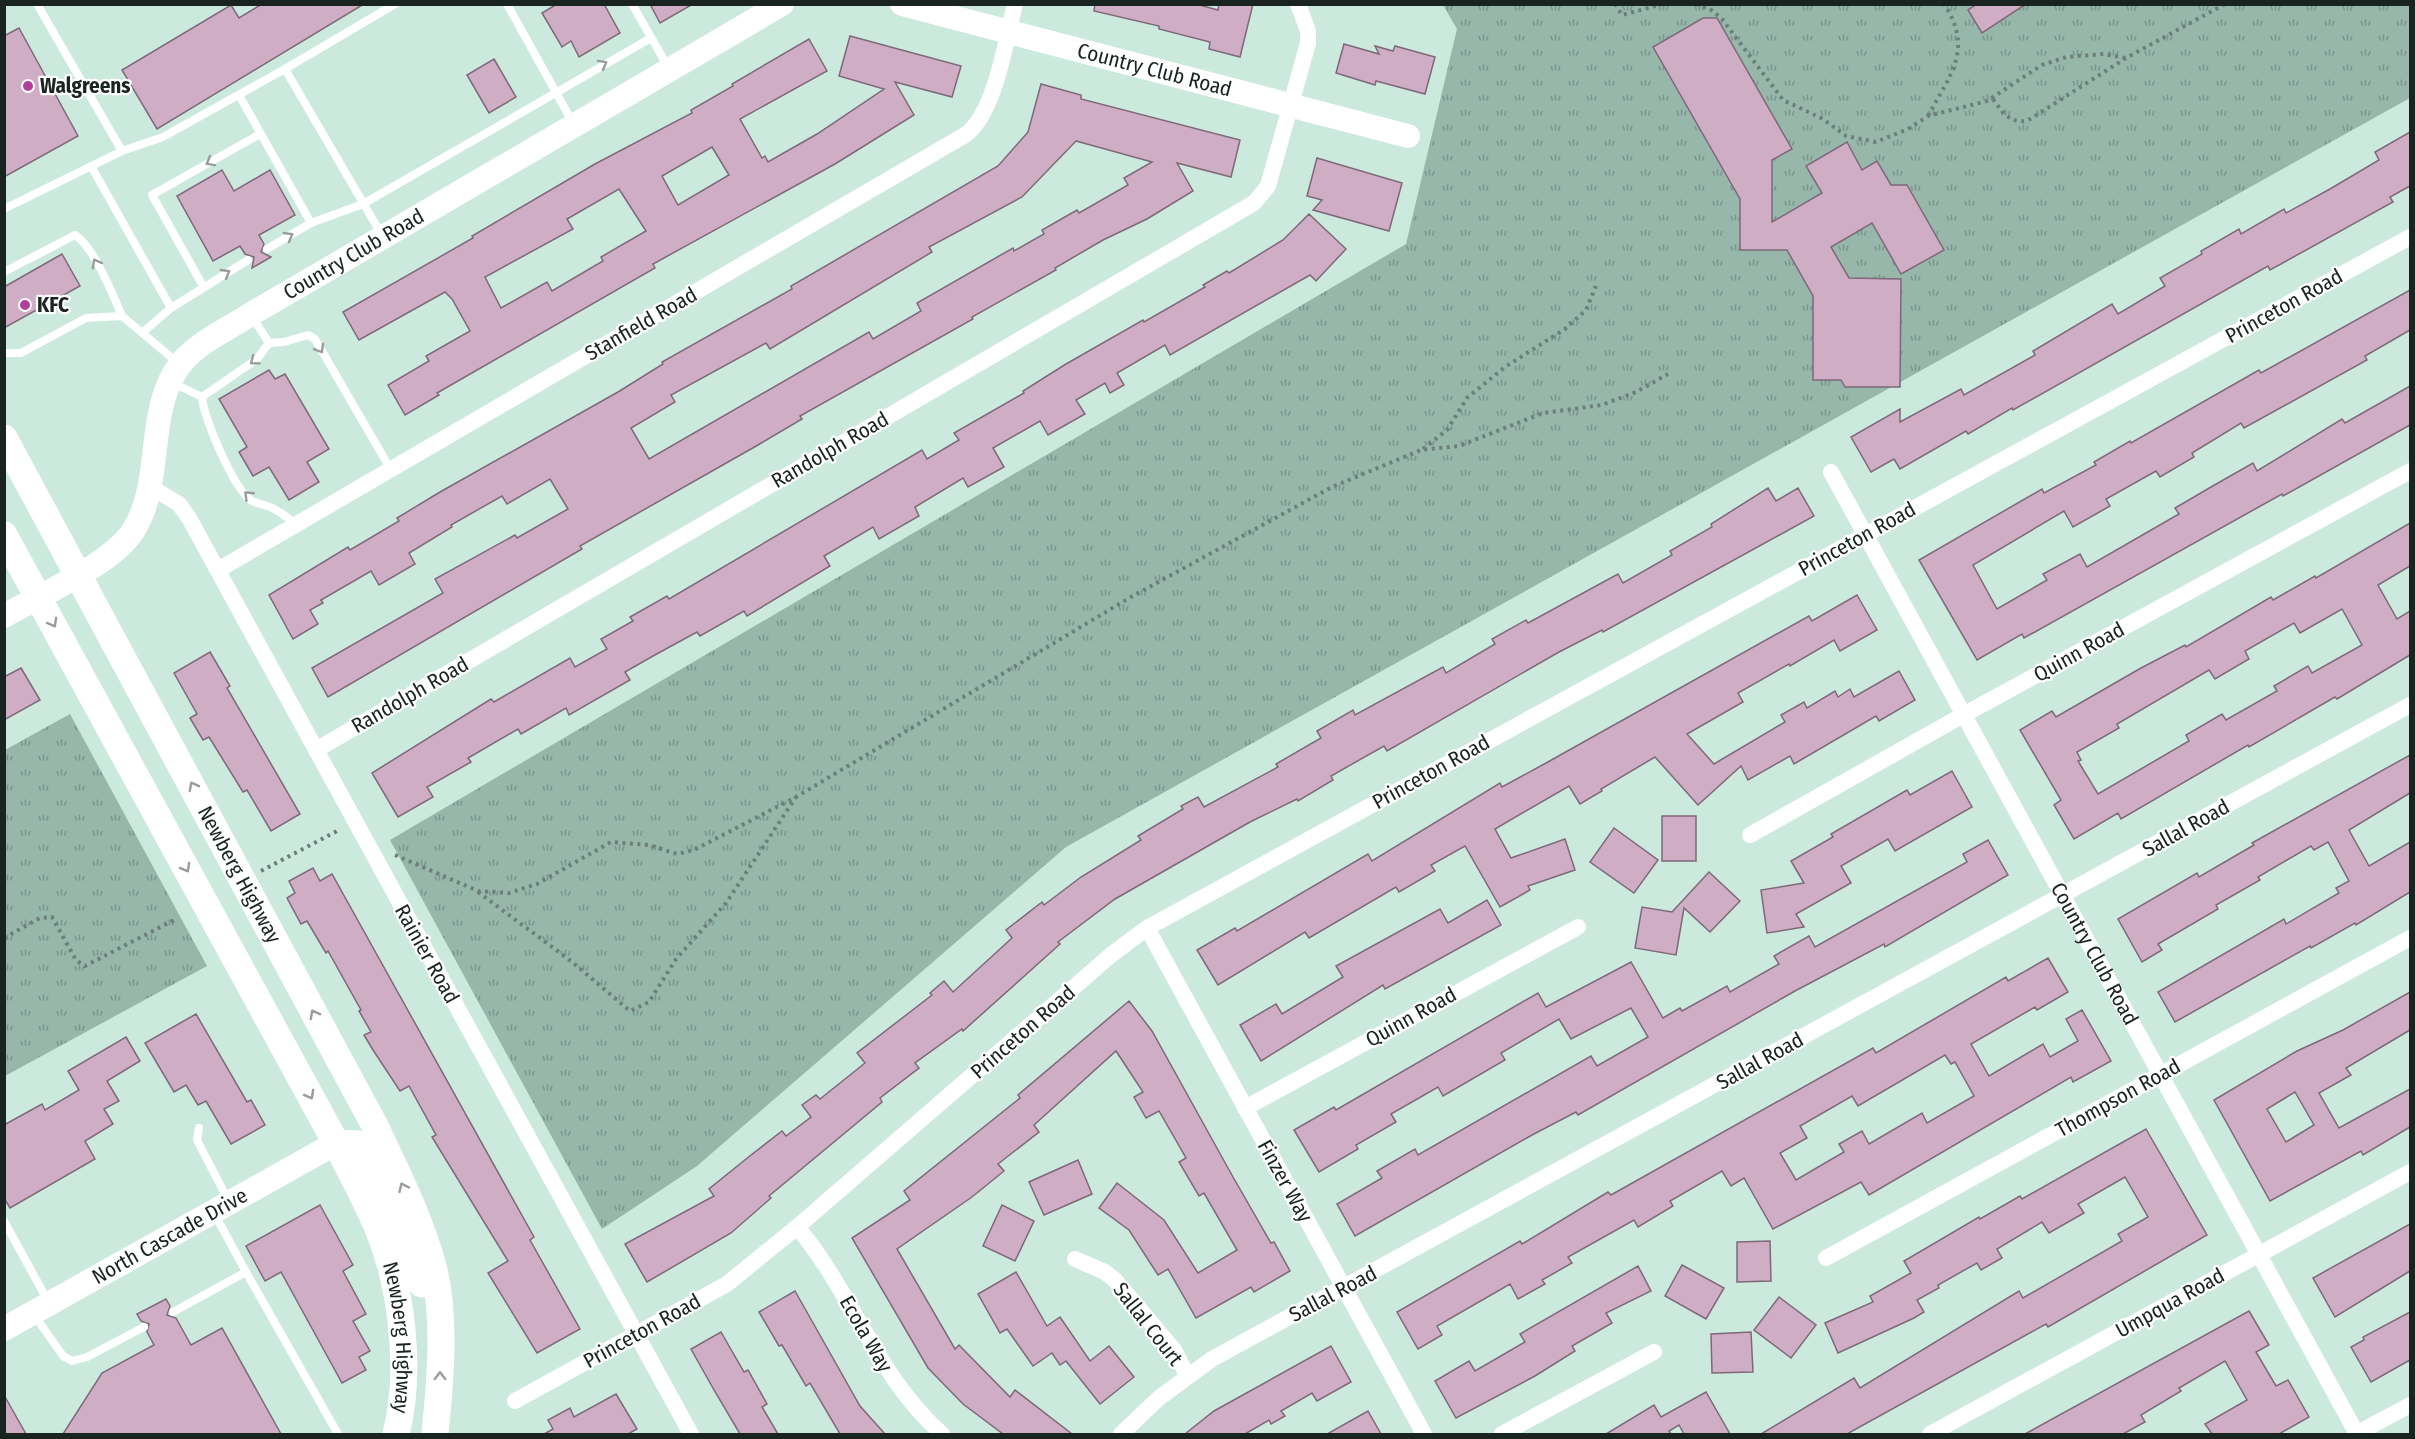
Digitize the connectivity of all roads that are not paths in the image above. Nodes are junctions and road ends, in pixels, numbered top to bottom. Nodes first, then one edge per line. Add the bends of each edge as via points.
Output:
1 (37, 4) edge
2 (394, 4) edge
3 (507, 4) edge
4 (632, 4) edge
5 (782, 4) edge
6 (902, 4) edge
7 (1016, 4) edge
8 (1298, 4) edge
9 (1008, 33) junction
10 (651, 38) junction
11 (285, 69) junction
12 (670, 70) junction
13 (555, 91) junction
14 (239, 95) junction
15 (1289, 107) junction
16 (574, 126) junction
17 (260, 134) junction
18 (1408, 136) dead end
19 (122, 151) junction
20 (91, 166) junction
21 (363, 204) junction
22 (4, 209) edge
23 (311, 223) junction
24 (383, 237) junction
25 (2410, 237) edge
26 (267, 249) dead end
27 (248, 260) dead end
28 (4, 272) edge
29 (203, 286) junction
30 (171, 308) junction
31 (251, 315) junction
32 (122, 316) junction
33 (142, 333) junction
34 (269, 343) junction
35 (4, 353) edge
36 (175, 373) junction
37 (202, 397) junction
38 (4, 438) edge
39 (391, 470) junction
40 (2410, 471) edge
41 (1831, 472) dead end
42 (148, 486) junction
43 (297, 525) junction
44 (4, 535) edge
45 (1865, 535) junction
46 (218, 570) junction
47 (79, 573) junction
48 (38, 596) junction
49 (4, 616) edge
50 (2410, 705) edge
51 (1965, 714) junction
52 (316, 750) junction
53 (1749, 835) dead end
54 (2063, 895) junction
55 (1578, 927) dead end
56 (1147, 928) junction
57 (2410, 938) edge
58 (2161, 1074) junction
59 (1245, 1108) junction
60 (199, 1128) dead end
61 (336, 1143) junction
62 (2410, 1172) edge
63 (222, 1207) junction
64 (4, 1221) edge
65 (797, 1227) junction
66 (2260, 1254) junction
67 (1076, 1258) dead end
68 (1826, 1258) dead end
69 (246, 1272) junction
70 (1344, 1288) junction
71 (41, 1308) junction
72 (173, 1312) dead end
73 (440, 1324) junction
74 (144, 1327) dead end
75 (4, 1329) edge
76 (637, 1335) junction
77 (1654, 1352) dead end
78 (1187, 1375) junction
79 (516, 1401) dead end
80 (2410, 1405) edge
81 (338, 1434) edge
82 (396, 1434) edge
83 (435, 1434) edge
84 (691, 1434) edge
85 (942, 1434) edge
86 (1121, 1434) edge
87 (1424, 1434) edge
88 (1502, 1434) edge
89 (1930, 1434) edge
90 (2357, 1434) edge

1 - 19 lane
2 - 11 lane
3 - 13 lane
4 - 10 lane
5 - 12 street, Country Club Road
6 - 9 street, Country Club Road
7 - 9 street, Stanfield Road
8 - 15 street, Randolph Road via 1308,43
9 - 15 street, Country Club Road
9 - 39 street, Stanfield Road via 988,107 975,129
10 - 12 lane
13 -> 10 lane
11 - 14 lane
11 - 21 lane
12 - 16 street, Country Club Road
13 - 16 lane
13 - 21 lane
14 - 17 lane
14 - 19 lane via 163,137
15 - 18 street, Country Club Road
15 - 52 street, Randolph Road via 1268,186 1254,203
16 - 24 street, Country Club Road
17 - 23 lane
17 -> 29 lane via 152,195
19 - 20 lane
20 - 22 lane
20 - 30 lane
21 - 23 lane
21 - 24 lane
26 -> 23 lane
24 - 31 street, Country Club Road
25 - 45 street, Princeton Road
29 -> 27 lane
32 -> 28 lane via 90,253 75,235
29 - 30 lane
30 - 33 lane
31 - 34 lane
31 - 36 street, Country Club Road via 197,349
32 - 33 lane
32 - 35 lane via 86,318 21,353
33 - 36 lane
34 -> 37 lane via 257,359
34 -> 39 lane via 308,335 315,339
36 - 37 lane
36 - 42 street via 162,404
43 -> 37 lane via 274,509 250,500 243,492 213,437 202,409
38 - 47 main road, Newberg Highway
39 - 43 street, Stanfield Road
40 - 51 street, Quinn Road
41 - 45 street, Country Club Road
42 - 46 street, Rainier Road via 184,510
42 - 47 street via 132,533 103,559
43 - 46 street, Stanfield Road
44 - 48 main road, Newberg Highway
45 - 51 street, Country Club Road
45 - 56 street, Princeton Road
46 - 52 street, Rainier Road
47 - 48 street
73 -> 47 main road, Newberg Highway via 434,1272 414,1210 375,1126
48 - 49 street
48 -> 61 main road, Newberg Highway
50 - 54 street, Sallal Road
51 - 53 street, Quinn Road
51 - 54 street, Country Club Road
52 - 76 street, Rainier Road
54 - 58 street, Country Club Road
54 - 70 street, Sallal Road
55 - 59 street, Quinn Road
56 - 59 street, Finzer Way
56 - 65 street, Princeton Road
57 - 58 street, Thompson Road
58 - 66 street, Country Club Road
58 - 68 street, Thompson Road
59 - 70 street, Finzer Way
60 - 63 lane via 197,1140
61 - 63 street, North Cascade Drive
61 - 73 main road, Newberg Highway via 357,1144 369,1163
61 - 82 main road, Newberg Highway via 378,1228 395,1283 403,1371
62 - 66 street, Umpqua Road
63 - 69 lane
63 - 71 street, North Cascade Drive
64 - 71 lane
65 - 76 street, Princeton Road via 727,1284
65 - 85 street, Ecola Way via 826,1265 897,1387
66 - 89 street, Umpqua Road
66 - 90 street, Country Club Road
67 - 78 street, Sallal Court via 1111,1276 1174,1350
69 - 72 lane
69 - 81 lane
70 - 78 street, Sallal Road
70 - 87 street, Finzer Way
71 - 74 lane via 63,1356 72,1360 87,1357
71 - 75 street, North Cascade Drive
83 -> 73 main road, Newberg Highway
76 - 79 street, Princeton Road
76 - 84 street, Rainier Road
77 - 88 street
78 - 86 street, Sallal Road
80 - 90 street

